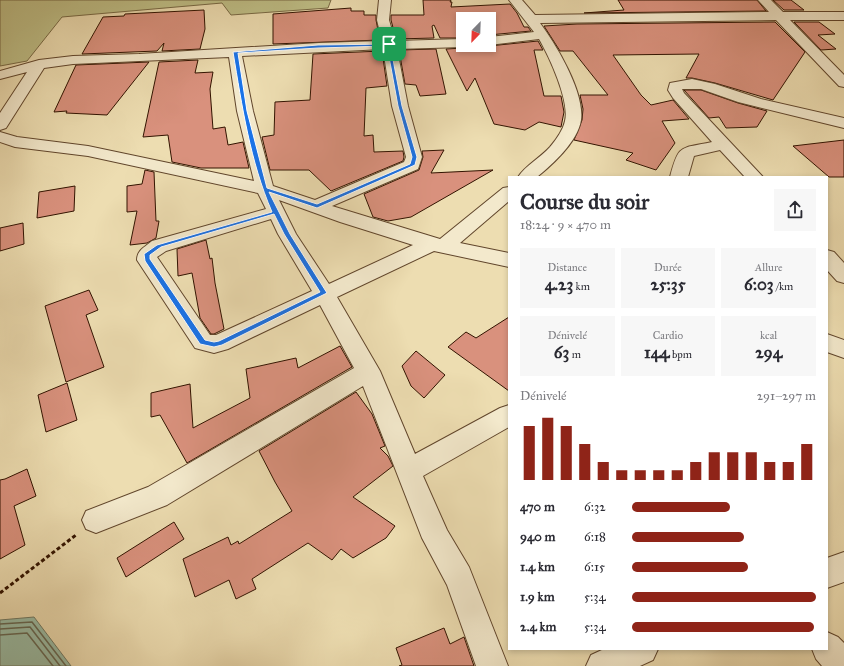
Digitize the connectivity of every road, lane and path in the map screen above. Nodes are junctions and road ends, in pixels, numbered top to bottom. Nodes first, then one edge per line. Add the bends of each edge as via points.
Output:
1 (385, 0) edge
2 (515, 0) edge
3 (764, 0) edge
4 (844, 16) edge
5 (779, 17) junction
6 (531, 19) junction
7 (541, 35) junction
8 (496, 40) edge
9 (456, 43) edge
10 (389, 44) junction
11 (235, 52) junction
12 (39, 64) junction
13 (0, 75) edge
14 (844, 83) edge
15 (844, 123) edge
16 (0, 125) edge
17 (0, 137) edge
18 (723, 144) junction
19 (528, 176) edge
20 (679, 176) edge
21 (753, 176) edge
22 (265, 189) junction
23 (508, 193) edge
24 (317, 206) junction
25 (275, 212) junction
26 (437, 245) junction
27 (828, 258) edge
28 (508, 260) edge
29 (844, 276) edge
30 (324, 293) junction
31 (828, 343) edge
32 (844, 349) edge
33 (368, 371) junction
34 (508, 416) edge
35 (408, 471) junction
36 (96, 520) joint
37 (844, 567) edge
38 (828, 573) edge
39 (0, 594) edge
40 (828, 649) edge
41 (640, 650) edge
42 (492, 666) edge
43 (602, 666) edge
44 (843, 666) edge

1 - 10 street via 383,20
2 - 6 street
3 - 5 street
4 - 5 street
5 - 6 street
5 - 14 street
6 - 7 street
7 - 8 street
7 - 19 street via 560,68 574,108 573,120 567,135 548,159
9 - 10 street
10 - 11 street
10 - 24 street via 400,106 414,162
11 - 12 street
11 - 22 street via 245,111
12 - 13 street
12 - 16 street
15 - 18 street via 703,86 675,86 678,95
17 - 22 street via 15,142 88,151
18 - 20 street via 688,152 684,156
18 - 21 street
22 - 24 street
22 - 25 street
23 - 26 street
24 - 26 street via 346,218
25 - 30 street
25 - 30 street via 159,246 147,254 147,260 203,342 208,344 220,343
26 - 28 street
26 - 30 street
27 - 29 street
30 - 33 street
31 - 32 street
33 - 35 street
33 - 36 street via 157,496
34 - 35 street
35 - 42 street via 436,538 459,577
36 - 39 path
37 - 38 street
40 - 44 street
41 - 43 street

